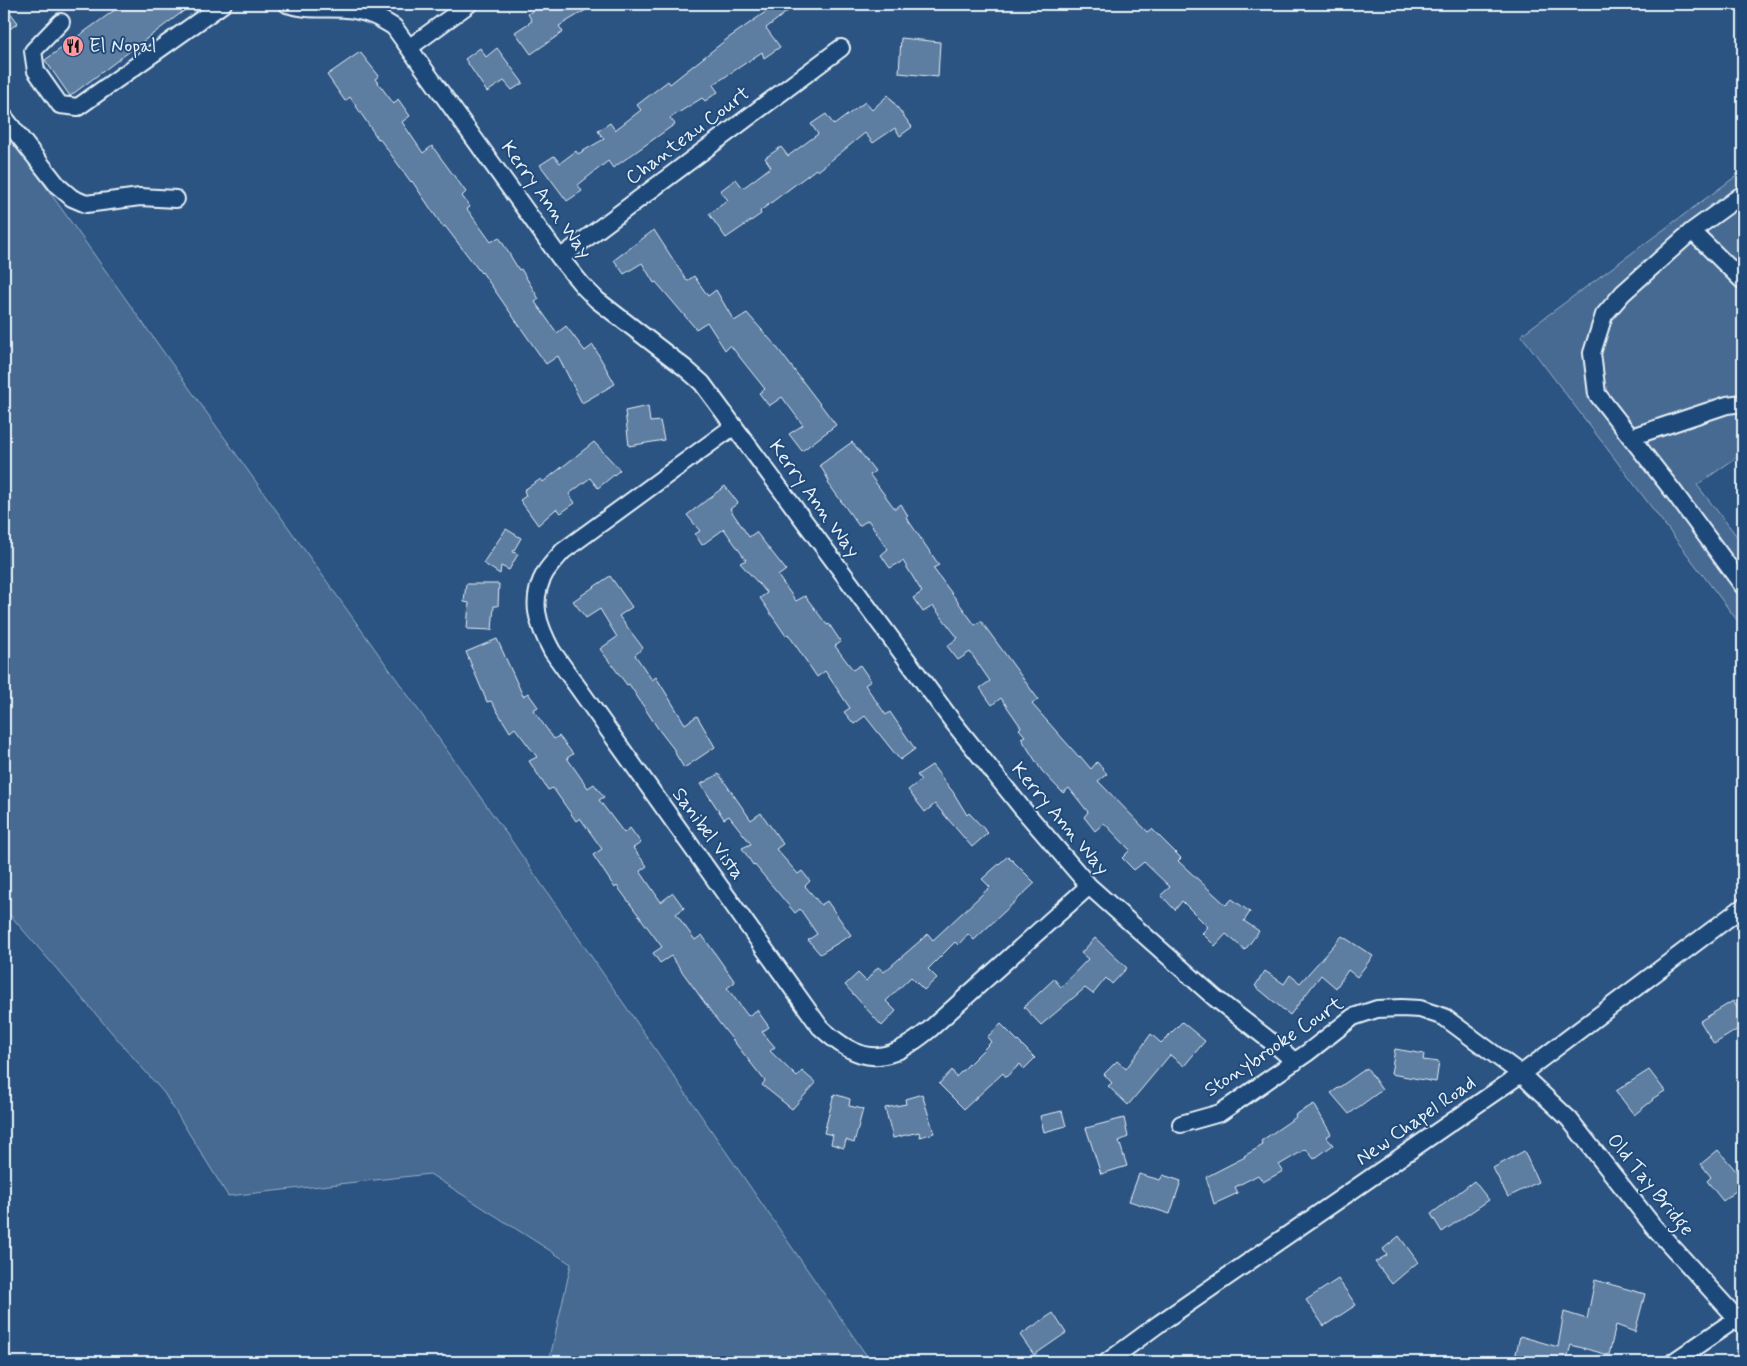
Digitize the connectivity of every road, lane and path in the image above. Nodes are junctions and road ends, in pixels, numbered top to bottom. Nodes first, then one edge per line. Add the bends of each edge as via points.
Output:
1 (223, 4) edge
2 (287, 4) edge
3 (469, 4) edge
4 (61, 22) dead end
5 (410, 47) junction
6 (841, 48) dead end
7 (4, 117) edge
8 (1743, 194) edge
9 (176, 199) dead end
10 (1692, 231) junction
11 (560, 258) junction
12 (1743, 281) edge
13 (1743, 403) edge
14 (734, 426) junction
15 (1631, 437) junction
16 (1743, 586) edge
17 (1089, 886) junction
18 (1743, 907) edge
19 (1295, 1062) junction
20 (1521, 1074) junction
21 (1181, 1124) dead end
22 (1740, 1322) edge
23 (1107, 1362) edge
24 (1673, 1362) edge

1 - 4 street via 78,107 60,105 36,71 32,51
2 - 5 street, Kerry Ann Way via 307,9 353,9 372,14 394,27
3 - 5 street
5 - 11 street, Kerry Ann Way
6 - 11 street, Chanteau Court
7 - 9 street via 58,186 72,198 86,204 140,197
8 - 10 street
10 - 12 street
10 - 15 street via 1623,293 1604,315 1592,352 1597,394
11 - 14 street, Kerry Ann Way via 597,300 702,382
13 - 15 street via 1727,405
14 - 17 street, Kerry Ann Way via 953,722
14 - 17 street, Sanibel Vista via 563,551 545,573 538,592 536,613 552,651 820,1027 836,1042 854,1052 874,1056 894,1054 929,1030
15 - 16 street
17 - 19 street, Kerry Ann Way via 1215,998
18 - 20 street, New Chapel Road
19 - 20 street, Stonybrooke Court via 1353,1017 1377,1010 1420,1010 1444,1017
19 - 21 street, Stonybrooke Court via 1220,1113
20 - 22 street, Old Tay Bridge via 1569,1119 1654,1227
20 - 23 street, New Chapel Road
22 - 24 street

